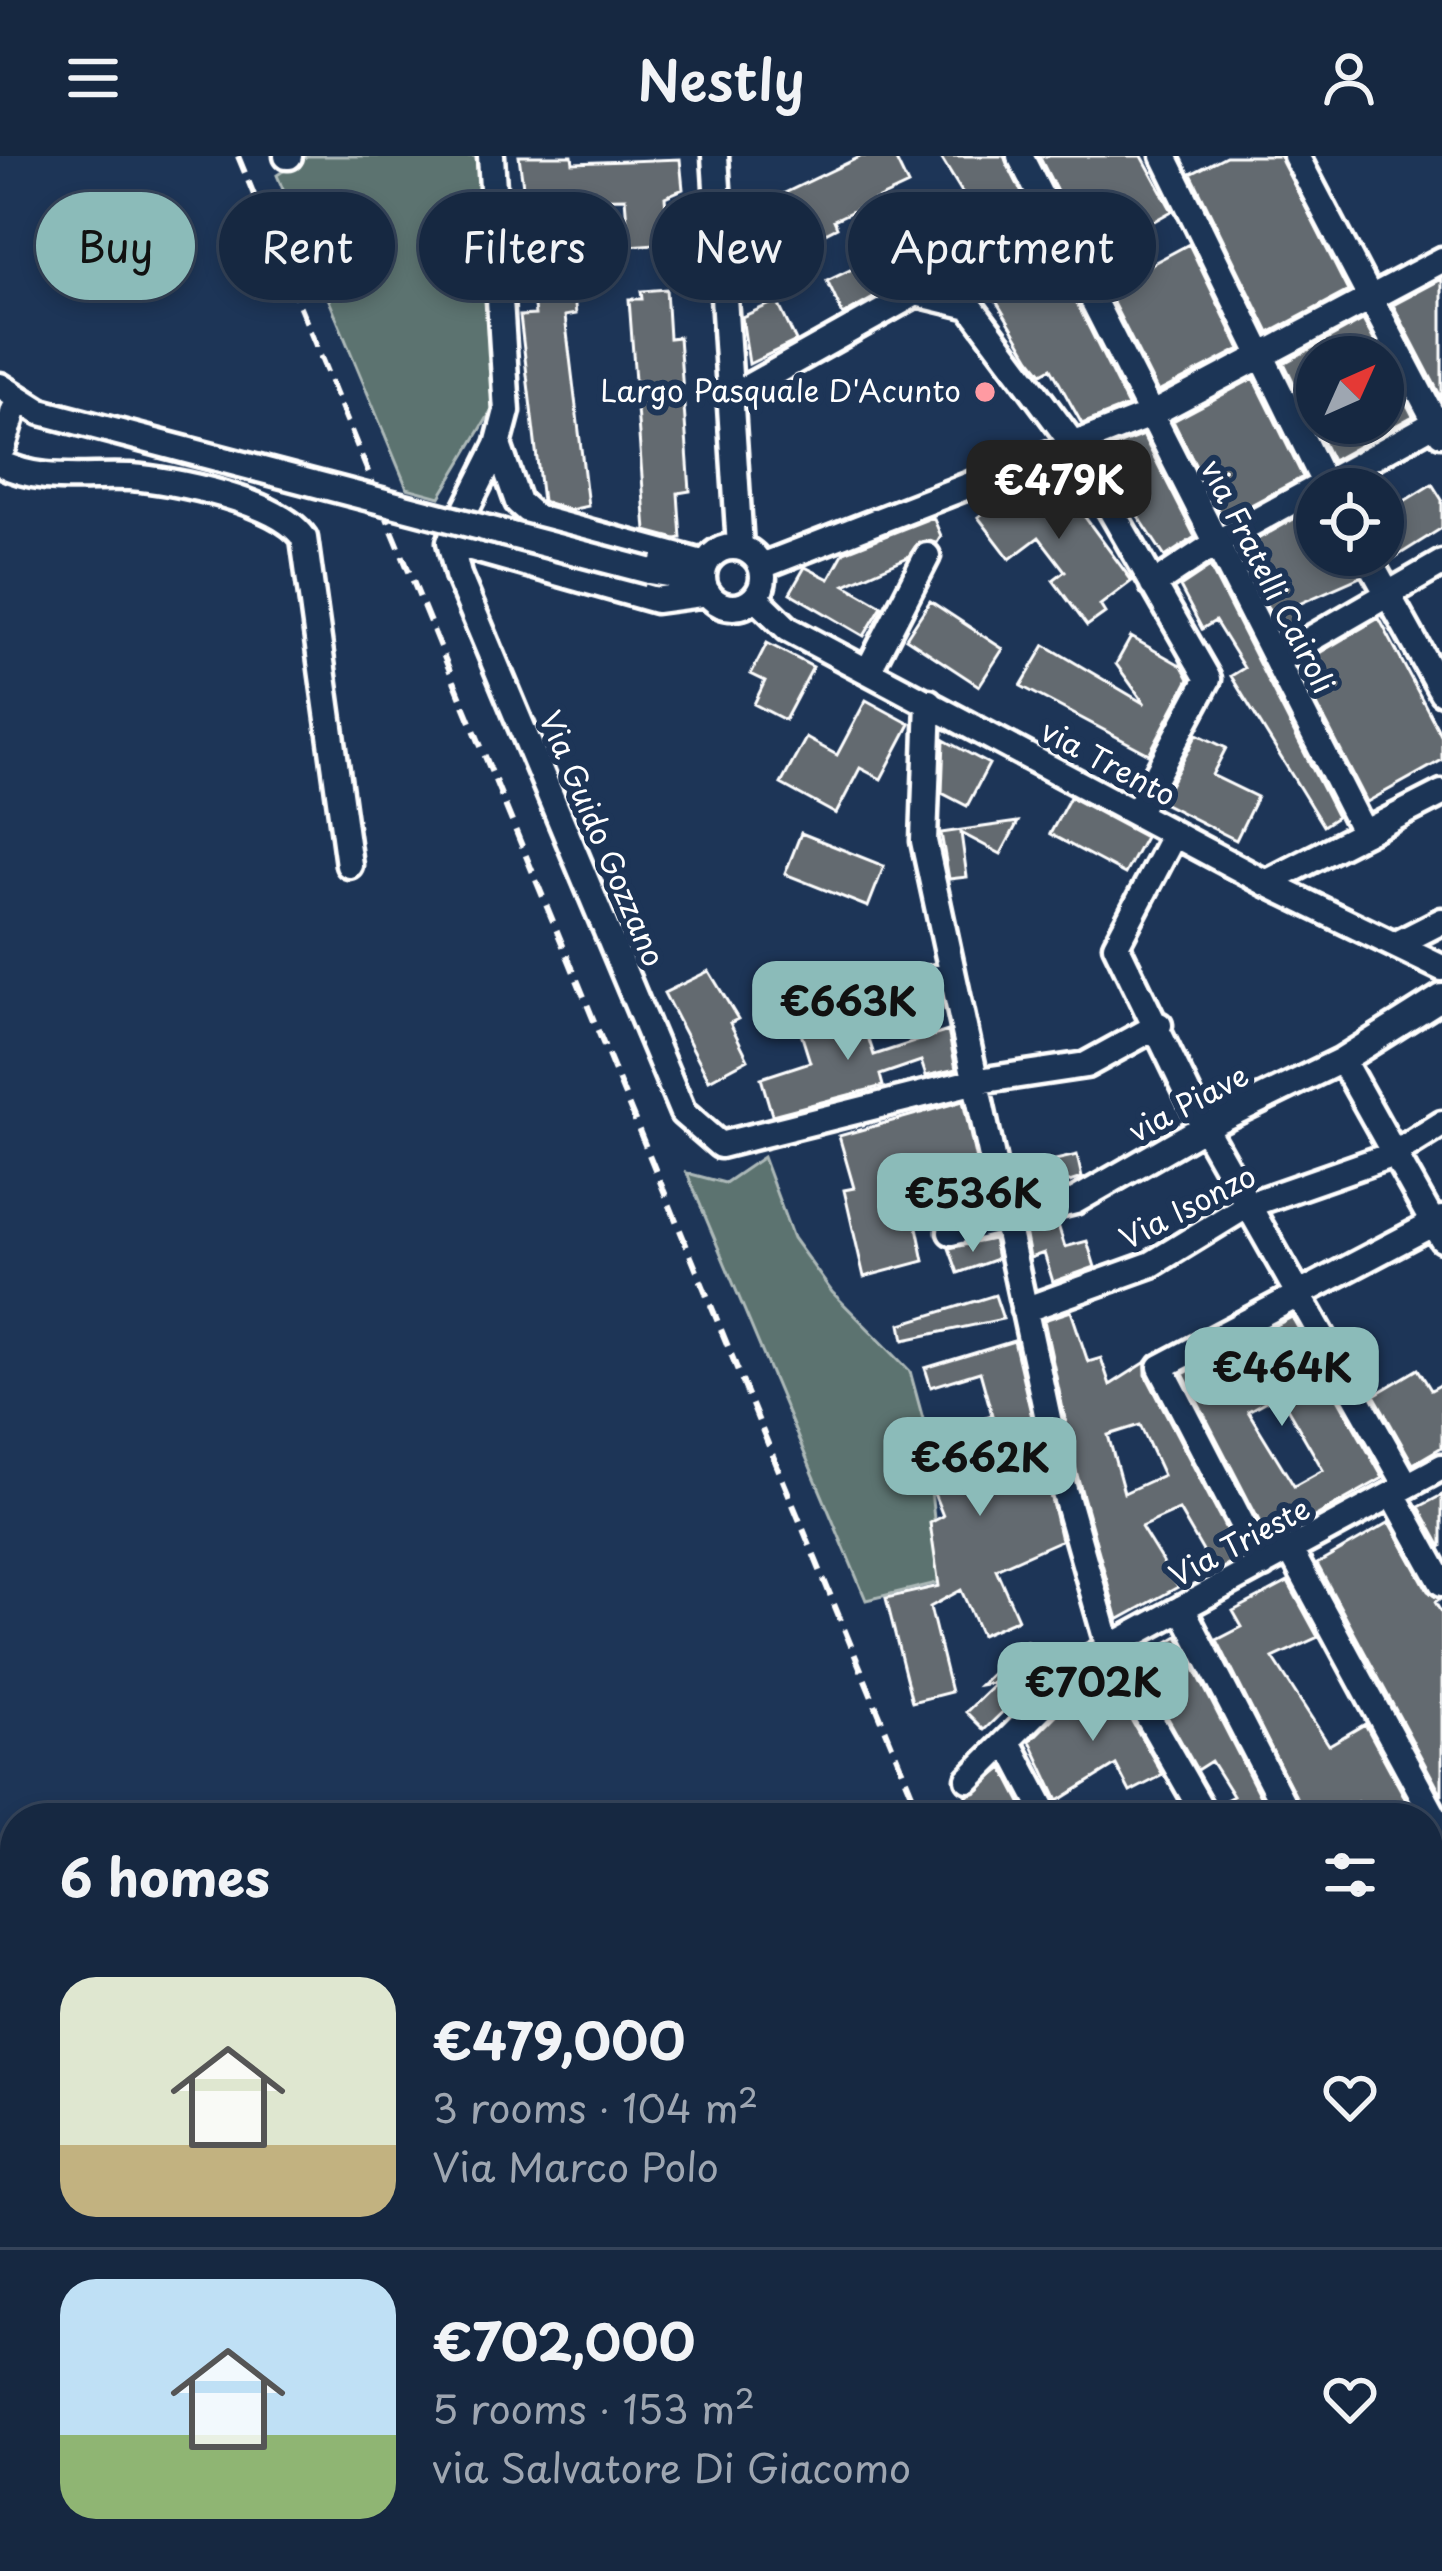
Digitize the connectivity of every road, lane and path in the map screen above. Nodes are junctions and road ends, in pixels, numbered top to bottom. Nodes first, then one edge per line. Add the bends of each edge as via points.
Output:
1 (490, 156) edge
2 (715, 156) edge
3 (1021, 156) edge
4 (1164, 156) edge
5 (1296, 156) edge
6 (1442, 260) edge
7 (1367, 300) junction
8 (1261, 355) junction
9 (0, 386) edge
10 (733, 396) junction
11 (22, 410) edge
12 (1150, 415) junction
13 (1440, 425) edge
14 (1072, 444) junction
15 (498, 445) junction
16 (6, 456) edge
17 (1316, 468) edge
18 (1359, 468) edge
19 (1296, 501) edge
20 (450, 542) junction
21 (1216, 543) junction
22 (740, 548) junction
23 (928, 556) dead end
24 (1442, 563) edge
25 (762, 566) junction
26 (1378, 576) edge
27 (706, 579) junction
28 (1153, 585) junction
29 (1389, 594) junction
30 (756, 598) junction
31 (1276, 659) junction
32 (868, 669) junction
33 (1442, 692) edge
34 (929, 702) junction
35 (1442, 793) edge
36 (1136, 813) junction
37 (1174, 833) junction
38 (1364, 833) junction
39 (349, 865) dead end
40 (1266, 883) junction
41 (1442, 921) edge
42 (1395, 945) junction
43 (1442, 968) edge
44 (950, 975) junction
45 (881, 991) dead end
46 (1442, 997) edge
47 (1160, 1025) junction
48 (1342, 1060) junction
49 (972, 1082) junction
50 (1442, 1124) edge
51 (1204, 1127) junction
52 (1394, 1154) junction
53 (1248, 1205) junction
54 (1003, 1218) junction
55 (1439, 1228) edge
56 (951, 1232) dead end
57 (1300, 1293) junction
58 (1024, 1310) junction
59 (1442, 1467) edge
60 (1400, 1490) junction
61 (1290, 1550) junction
62 (1263, 1565) junction
63 (1442, 1583) edge
64 (1182, 1608) junction
65 (1109, 1648) junction
66 (1008, 1742) junction
67 (969, 1779) dead end
68 (1040, 1803) edge
69 (1197, 1803) edge
70 (1283, 1803) edge
71 (1427, 1803) edge

1 - 15 street via 506,411
2 - 10 street
3 - 12 street, via Fratelli Cairoli
4 - 8 street
5 - 7 street
6 - 7 street
7 - 8 street
7 - 13 street
8 - 12 street
8 - 17 street
9 - 11 street
10 - 14 street via 916,293 970,306
10 - 22 street
11 - 16 street
11 - 27 street, bridge via 649,572
12 - 14 street
12 - 21 street, via Fratelli Cairoli
13 - 18 street
14 - 25 street
14 - 28 street
15 - 20 street
15 - 27 street via 518,502 536,518
16 - 39 street via 260,506 296,527 304,538
19 - 21 street
20 - 27 street via 656,599
20 - 49 street, Via Guido Gozzano via 683,1113 720,1145
21 - 28 street
21 - 31 street, via Fratelli Cairoli
22 - 25 street
22 - 27 street via 720,550
23 - 32 street
24 - 29 street
25 - 30 street
26 - 29 street
27 - 30 street via 730,608
28 - 36 street via 1208,679
29 - 31 street
29 - 33 street
30 - 32 street, via Trento via 788,628
31 - 38 street, via Fratelli Cairoli
32 - 34 street, via Trento
34 - 36 street, via Trento
34 - 44 street via 924,841
35 - 38 street
36 - 37 street, via Trento
37 - 40 street, via Trento
37 - 47 street via 1116,945
38 - 40 street
40 - 42 street, via Trento
41 - 42 street
42 - 43 street, via Trento
44 - 45 street
44 - 49 street
46 - 48 street, via Piave
47 - 49 street via 1086,1065
47 - 51 street
48 - 51 street, via Piave
48 - 52 street
49 - 54 street
50 - 52 street, Via Isonzo
51 - 53 street
51 - 54 street, via Piave via 1075,1201
52 - 53 street, Via Isonzo
52 - 55 street
53 - 57 street
53 - 58 street, Via Isonzo via 1152,1264
54 - 56 street, via Piave
54 - 58 street
55 - 57 street
57 - 60 street
57 - 62 street via 1161,1367
58 - 65 street
59 - 60 street, Via Trieste
60 - 61 street, Via Trieste
60 - 63 street
61 - 62 street, Via Trieste
61 - 71 street
62 - 64 street, Via Trieste
64 - 65 street, Via Trieste
64 - 70 street
65 - 66 street, Via Trieste
65 - 69 street
66 - 67 street, Via Trieste
66 - 68 street

